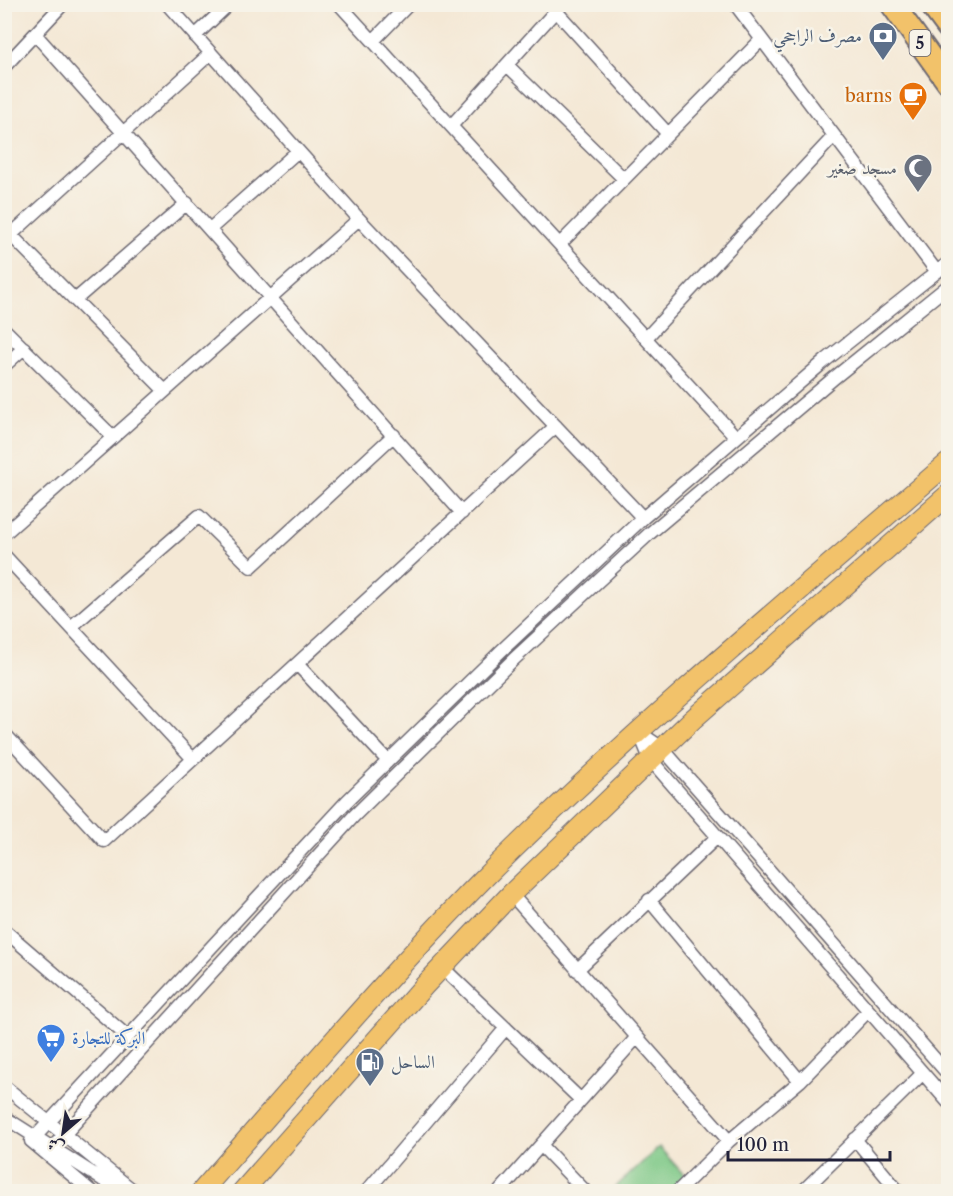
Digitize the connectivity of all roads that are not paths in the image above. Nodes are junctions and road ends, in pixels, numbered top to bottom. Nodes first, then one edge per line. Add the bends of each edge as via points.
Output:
1 (63, 4) edge
2 (167, 4) edge
3 (229, 4) edge
4 (339, 4) edge
5 (409, 4) edge
6 (735, 4) edge
7 (892, 4) edge
8 (559, 8) edge
9 (35, 34) junction
10 (195, 36) junction
11 (761, 40) junction
12 (373, 41) junction
13 (211, 53) junction
14 (507, 65) junction
15 (4, 66) edge
16 (948, 82) edge
17 (451, 126) junction
18 (124, 133) junction
19 (668, 135) junction
20 (834, 136) junction
21 (298, 151) junction
22 (624, 179) junction
23 (187, 203) junction
24 (359, 219) junction
25 (210, 229) junction
26 (8, 238) edge
27 (560, 244) junction
28 (948, 263) edge
29 (937, 272) junction
30 (948, 286) edge
31 (272, 297) junction
32 (75, 300) junction
33 (4, 329) edge
34 (646, 338) junction
35 (24, 348) junction
36 (4, 366) edge
37 (165, 391) junction
38 (556, 426) junction
39 (394, 435) junction
40 (113, 437) junction
41 (736, 437) junction
42 (948, 463) edge
43 (948, 495) edge
44 (462, 513) junction
45 (643, 518) junction
46 (4, 534) edge
47 (4, 555) edge
48 (71, 627) junction
49 (297, 664) junction
50 (639, 732) junction
51 (4, 733) edge
52 (656, 753) junction
53 (193, 759) junction
54 (388, 761) junction
55 (717, 837) junction
56 (511, 894) junction
57 (649, 900) junction
58 (4, 930) edge
59 (442, 967) junction
60 (577, 970) junction
61 (868, 1011) junction
62 (506, 1028) junction
63 (128, 1037) junction
64 (637, 1037) junction
65 (923, 1073) junction
66 (948, 1074) edge
67 (800, 1081) junction
68 (4, 1086) edge
69 (581, 1100) junction
70 (948, 1102) edge
71 (4, 1118) edge
72 (49, 1122) junction
73 (65, 1134) junction
74 (36, 1136) junction
75 (855, 1139) junction
76 (729, 1141) junction
77 (541, 1145) junction
78 (53, 1147) junction
79 (92, 1191) edge
80 (122, 1191) edge
81 (135, 1191) edge
82 (201, 1191) edge
83 (242, 1191) edge
84 (366, 1191) edge
85 (500, 1191) edge
86 (586, 1191) edge
87 (677, 1191) edge
88 (802, 1191) edge
89 (899, 1191) edge

1 - 9 street
2 - 10 street
3 - 10 street
4 - 12 street
5 - 12 street
6 - 11 street
7 - 16 highway, 5
8 - 14 street
8 - 19 street
9 - 15 street
9 - 18 street
10 - 13 street
11 - 19 street
11 - 20 street
12 - 17 street
13 - 18 street
13 - 21 street
14 - 17 street
14 - 22 street
17 - 27 street
18 - 23 street
18 - 26 street
19 - 22 street
20 - 29 street
20 - 34 street
21 - 24 street
21 - 25 street
22 - 27 street
23 - 25 street
23 - 32 street
24 - 31 street
24 - 38 street
25 - 31 street
26 - 32 street
27 - 34 street
28 - 29 street
29 - 41 street
30 - 73 street via 649,534 513,660 354,816
31 - 37 street
31 - 39 street
32 - 37 street
33 - 35 street
34 - 41 street
35 - 36 street
35 - 40 street
37 - 40 street
38 - 44 street
38 - 45 street
39 - 44 street
39 - 48 street via 251,567 199,516
40 - 46 street
41 - 45 street
42 - 50 main road
43 - 52 main road
44 - 49 street
45 - 54 street
47 - 48 street
48 - 53 street
49 - 53 street
49 - 54 street
50 - 52 street
50 - 82 main road via 490,873 384,985
51 - 53 street via 104,841
52 - 55 street
52 - 56 main road
52 - 66 street
54 - 63 street
55 - 57 street
55 - 61 street
56 - 59 main road
56 - 60 street
57 - 60 street
57 - 67 street
58 - 63 street
59 - 62 street
59 - 83 main road
60 - 64 street
61 - 65 street
61 - 67 street
62 - 69 street
62 - 84 street
63 - 72 street
64 - 69 street
64 - 76 street
65 - 70 street
65 - 75 street
67 - 76 street
68 - 72 street
69 - 77 street
71 - 74 street
71 - 79 street
72 - 73 street
72 - 74 street
73 - 78 street
73 - 81 street
74 - 78 street
75 - 88 street
75 - 89 street
76 - 87 street
77 - 85 street
77 - 86 street
78 - 80 street

